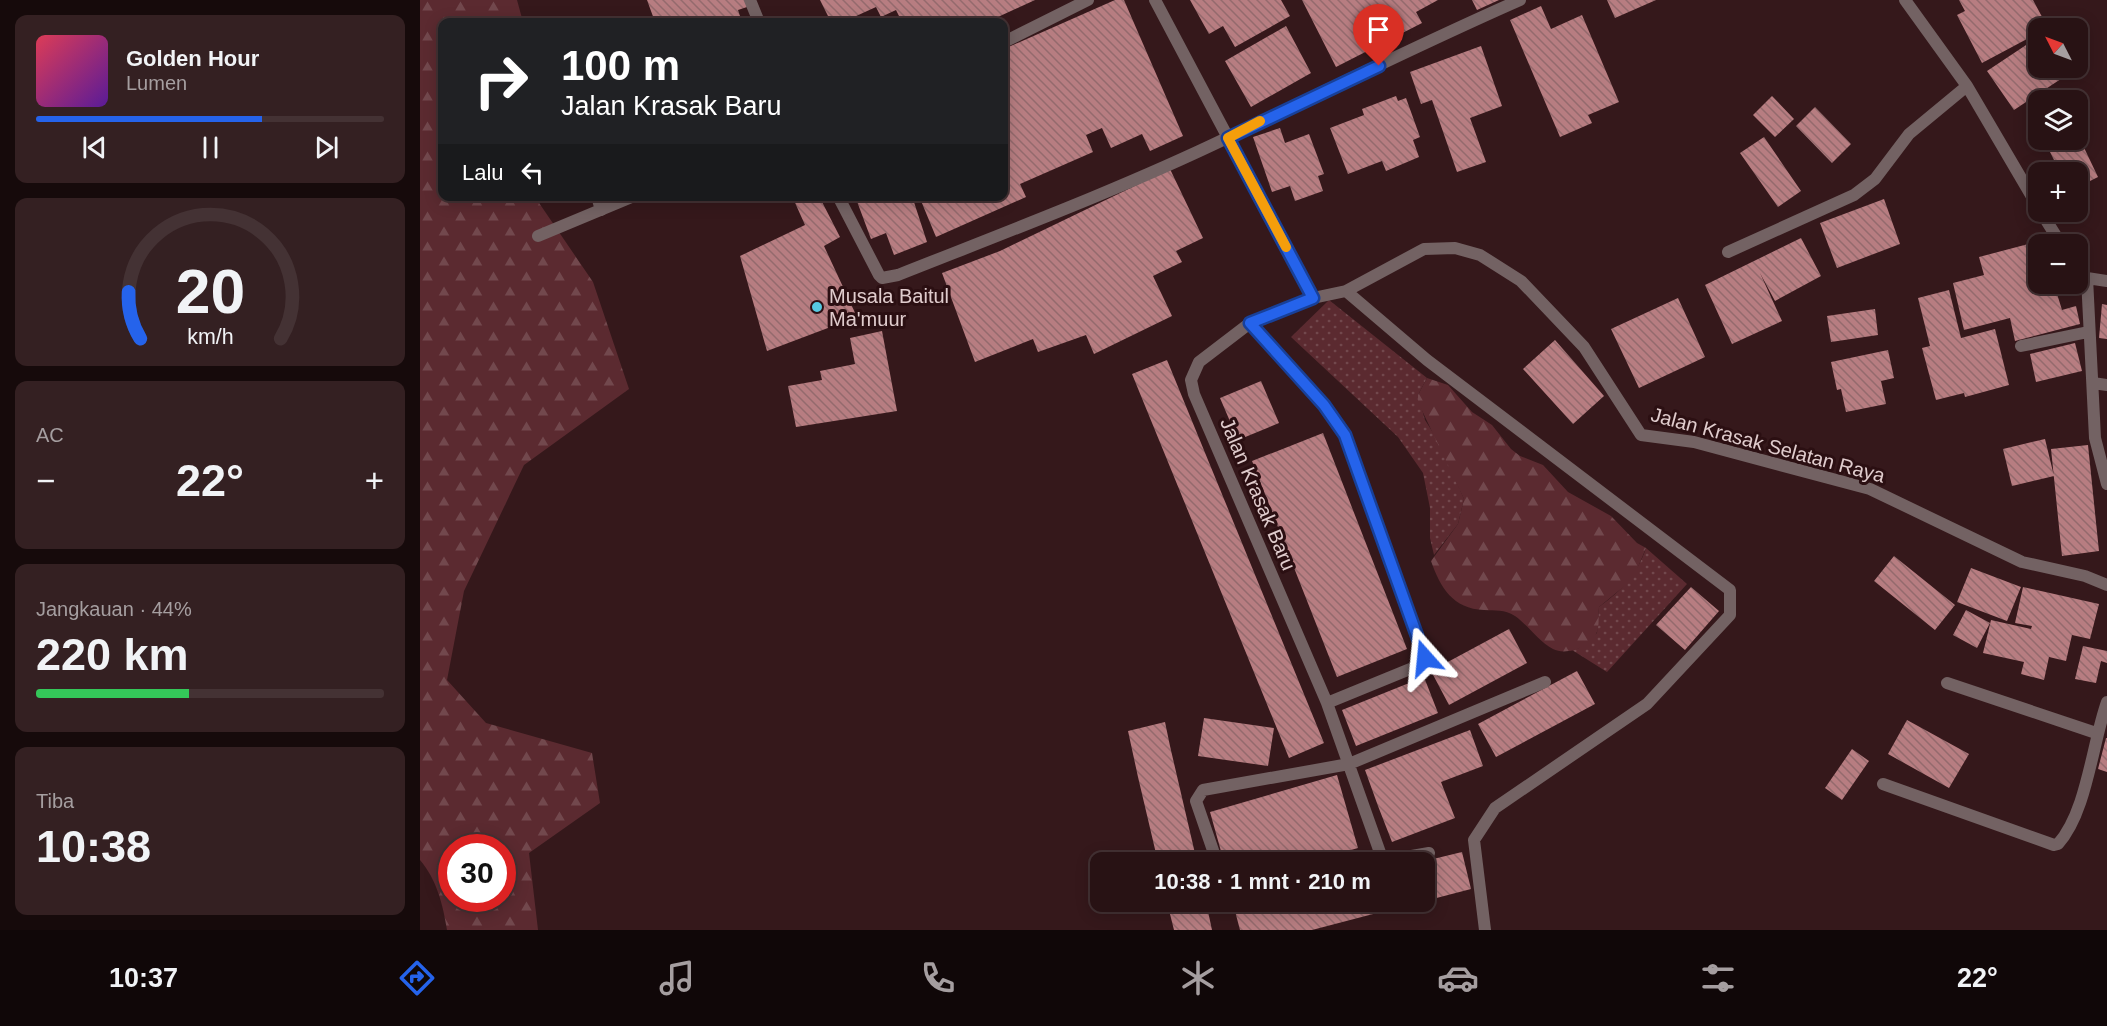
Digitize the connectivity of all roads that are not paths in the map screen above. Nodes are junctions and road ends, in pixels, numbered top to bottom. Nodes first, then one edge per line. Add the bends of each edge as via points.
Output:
1 (750, 0) edge
2 (1088, 0) edge
3 (1155, 0) edge
4 (1520, 0) edge
5 (1905, 0) edge
6 (757, 18) edge
7 (1008, 40) edge
8 (1967, 86) junction
9 (1228, 138) junction
10 (2028, 190) edge
11 (598, 201) edge
12 (622, 201) edge
13 (841, 201) edge
14 (601, 210) junction
15 (538, 236) dead end
16 (1728, 252) dead end
17 (2088, 278) edge
18 (2107, 281) edge
19 (1346, 291) junction
20 (2087, 294) edge
21 (1313, 298) junction
22 (1250, 323) junction
23 (2088, 332) junction
24 (2021, 346) dead end
25 (2093, 383) junction
26 (2107, 386) edge
27 (2107, 484) edge
28 (2107, 585) edge
29 (1545, 682) dead end
30 (1947, 683) dead end
31 (2107, 702) edge
32 (1326, 703) junction
33 (2096, 733) junction
34 (1349, 764) junction
35 (1883, 784) dead end
36 (1213, 852) edge
37 (1377, 852) edge
38 (1485, 930) edge

1 - 6 street
2 - 7 street
3 - 9 street
4 - 9 street
5 - 8 street
8 - 10 street
8 - 16 street via 1909,134 1875,179 1854,195
9 - 13 street via 1051,214 882,278
9 - 21 street
11 - 14 street
12 - 14 street
14 - 15 street
17 - 18 street
19 - 21 street, Jalan Krasak Selatan Raya
19 - 28 street, Jalan Krasak Selatan Raya via 1424,249 1455,248 1480,255 1521,281 1584,347 1641,435 1694,442 1870,489 2022,562
19 - 38 street via 1427,360 1730,591 1730,615 1647,704 1495,808 1474,840
20 - 23 street
21 - 22 street, Jalan Krasak Baru
22 - 32 street, Jalan Krasak Baru via 1199,362 1191,380
22 - 32 street via 1324,405 1345,435 1425,658 1415,667
23 - 24 street
23 - 25 street
25 - 26 street
25 - 27 street via 2095,438
29 - 34 street
30 - 33 street
31 - 33 street
32 - 34 street, Jalan Krasak Baru
33 - 35 street via 2083,798 2063,839 2054,845
34 - 36 street via 1199,793 1197,809
34 - 37 street, Jalan Krasak Baru

